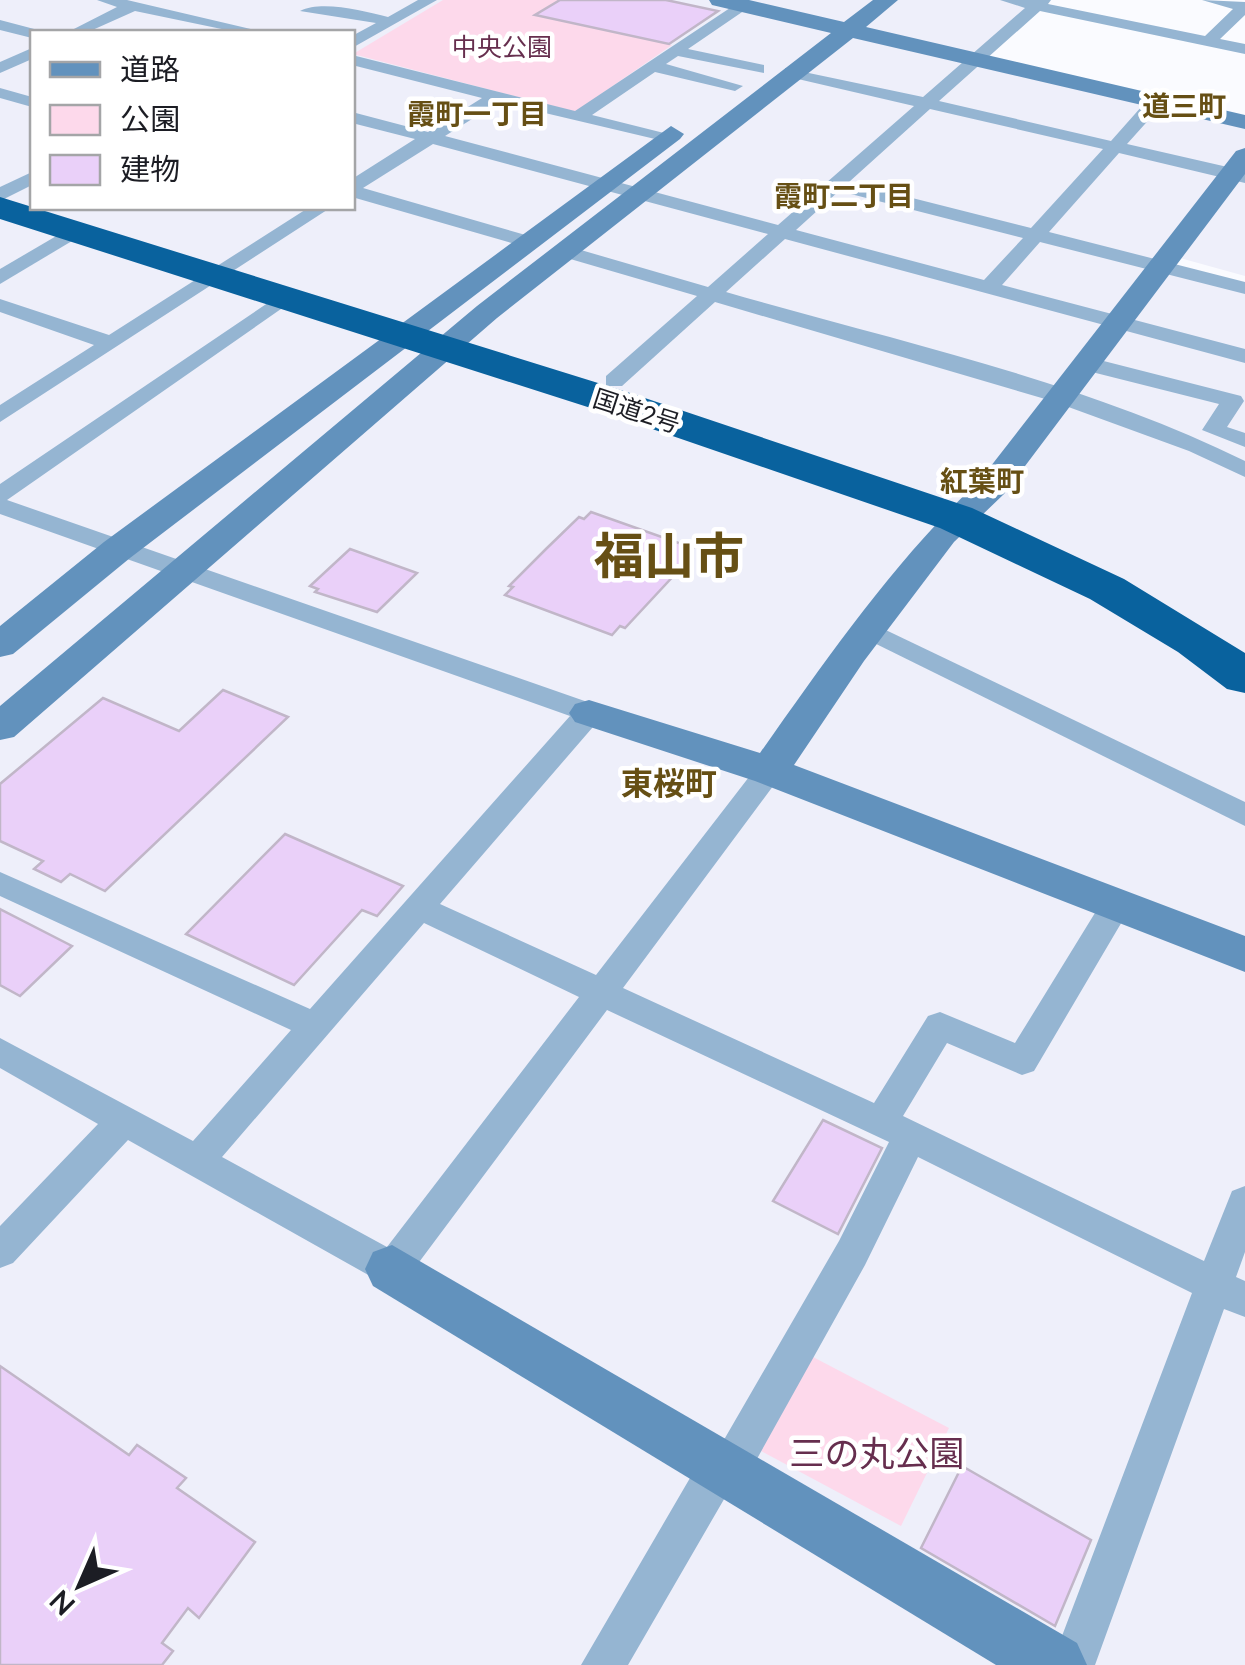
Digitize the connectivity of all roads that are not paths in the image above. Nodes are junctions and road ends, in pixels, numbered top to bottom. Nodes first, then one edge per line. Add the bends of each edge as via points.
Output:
1 (105, 0) edge
2 (429, 0) edge
3 (852, 0) edge
4 (887, 0) edge
5 (1008, 0) edge
6 (1210, 0) edge
7 (749, 3) edge
8 (1040, 3) edge
9 (132, 6) junction
10 (1244, 7) edge
11 (308, 11) edge
12 (390, 22) junction
13 (821, 22) junction
14 (0, 24) edge
15 (850, 28) junction
16 (80, 30) edge
17 (246, 30) edge
18 (30, 33) edge
19 (355, 41) edge
20 (1209, 41) junction
21 (1245, 49) edge
22 (675, 50) junction
23 (30, 54) edge
24 (979, 57) junction
25 (355, 61) edge
26 (652, 66) junction
27 (0, 68) edge
28 (758, 69) junction
29 (791, 72) junction
30 (735, 86) junction
31 (0, 93) edge
32 (497, 96) junction
33 (30, 101) edge
34 (1156, 101) junction
35 (929, 104) junction
36 (578, 117) junction
37 (355, 118) edge
38 (1245, 122) edge
39 (430, 138) junction
40 (666, 138) junction
41 (1115, 145) junction
42 (1240, 169) edge
43 (604, 184) junction
44 (839, 185) junction
45 (355, 187) edge
46 (355, 190) edge
47 (642, 193) junction
48 (317, 210) edge
49 (67, 220) edge
50 (784, 232) junction
51 (1034, 233) junction
52 (529, 242) junction
53 (567, 252) junction
54 (1158, 264) junction
55 (224, 270) junction
56 (0, 278) edge
57 (989, 287) junction
58 (1245, 288) edge
59 (712, 294) junction
60 (284, 298) junction
61 (0, 305) edge
62 (1116, 322) junction
63 (431, 336) junction
64 (110, 344) junction
65 (1245, 356) edge
66 (1084, 362) junction
67 (614, 381) junction
68 (0, 388) edge
69 (1060, 396) junction
70 (26, 398) junction
71 (0, 415) edge
72 (1245, 440) edge
73 (1245, 470) edge
74 (0, 494) edge
75 (0, 506) edge
76 (967, 508) junction
77 (117, 550) junction
78 (184, 569) junction
79 (869, 630) junction
80 (1245, 641) edge
81 (0, 645) edge
82 (1245, 677) edge
83 (589, 714) junction
84 (0, 727) edge
85 (769, 771) junction
86 (1245, 815) edge
87 (0, 883) edge
88 (1117, 903) junction
89 (418, 907) junction
90 (1245, 954) edge
91 (603, 993) junction
92 (315, 1026) junction
93 (0, 1052) edge
94 (124, 1120) junction
95 (895, 1130) junction
96 (197, 1161) junction
97 (1245, 1202) edge
98 (0, 1251) edge
99 (392, 1269) junction
100 (1229, 1292) edge
101 (718, 1468) junction
102 (603, 1665) edge
103 (1054, 1665) edge
104 (1074, 1665) edge

1 - 9 street
2 - 12 street
3 - 13 street
4 - 15 street
5 - 8 street
6 - 10 street
7 - 13 street
7 - 22 street
8 - 20 street
8 - 24 street
9 - 16 street
9 - 17 street
10 - 20 street
11 - 12 street
12 - 19 street
13 - 15 street
13 - 28 street
14 - 18 street
15 - 24 street
15 - 29 street
20 - 21 street
22 - 26 street
22 - 28 street
23 - 27 street
24 - 34 street
24 - 35 street
25 - 32 street
26 - 30 street
26 - 36 street
28 - 30 street
29 - 35 street
29 - 47 street
30 - 40 street
31 - 33 street
32 - 36 street
32 - 39 street
34 - 38 street
34 - 41 street
35 - 41 street
35 - 44 street
36 - 40 street
37 - 39 street
39 - 43 street
39 - 45 street
40 - 43 street
41 - 42 street
41 - 51 street
42 - 54 street
43 - 47 street
43 - 52 street
44 - 50 street
44 - 51 street
46 - 52 street
47 - 50 street
47 - 53 street
48 - 55 street
49 - 55 highway, 国道2号
49 - 56 street
50 - 57 street
50 - 59 street
51 - 54 street
51 - 57 street
52 - 63 street
53 - 59 street
53 - 63 street
54 - 58 street
54 - 62 street
55 - 60 highway, 国道2号
55 - 63 highway, 国道2号
55 - 64 street
57 - 62 street
59 - 67 street
59 - 69 street
60 - 63 highway, 国道2号
60 - 74 street
61 - 64 street
62 - 65 street
62 - 66 street
63 - 67 highway, 国道2号
63 - 76 highway, 国道2号 via 612,401
63 - 77 street
63 - 78 street
64 - 70 street
66 - 69 street
66 - 72 street via 1232,400 1213,430
67 - 76 highway, 国道2号
68 - 70 street
69 - 73 street
69 - 76 street via 992,487
70 - 71 street
75 - 77 street
76 - 79 street
76 - 80 highway, 国道2号 via 1115,562
76 - 82 highway, 国道2号
77 - 78 street
77 - 81 street
78 - 83 street
78 - 84 street
79 - 85 street
79 - 86 street
83 - 85 street
83 - 89 street
85 - 88 street
85 - 91 street
87 - 92 street
88 - 90 street
88 - 95 street via 1022,1061 940,1025
89 - 91 street
89 - 92 street
91 - 95 street
91 - 99 street
92 - 96 street
93 - 94 street
94 - 96 street
94 - 98 street
95 - 100 street
95 - 101 street via 852,1252 739,1452
96 - 99 street
97 - 100 street
99 - 101 street
100 - 104 street
101 - 102 street
101 - 103 street

